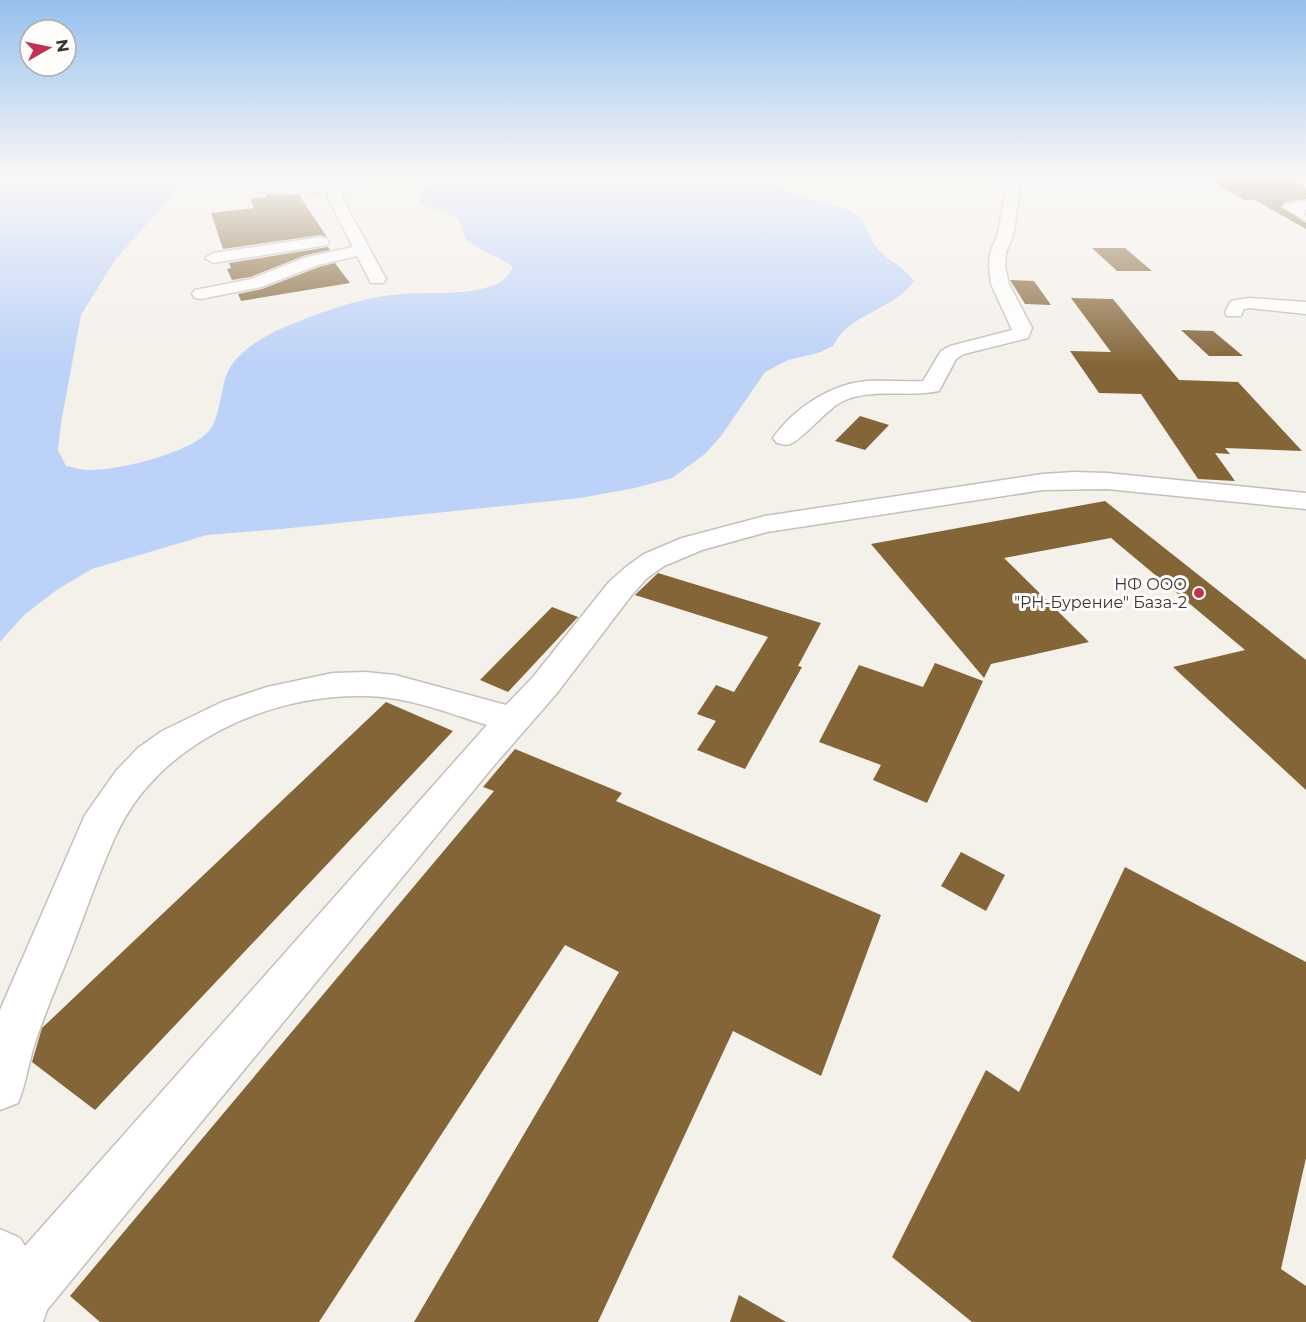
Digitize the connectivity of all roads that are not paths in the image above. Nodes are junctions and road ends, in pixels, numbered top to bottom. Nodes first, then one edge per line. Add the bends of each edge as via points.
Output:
1 (356, 240) edge
2 (1003, 240) edge
3 (359, 244) junction
4 (213, 258) dead end
5 (377, 279) dead end
6 (201, 294) dead end
7 (1306, 308) edge
8 (1234, 312) dead end
9 (785, 438) dead end
10 (1306, 501) edge
11 (513, 720) junction
12 (0, 1086) edge
13 (12, 1291) edge

1 - 3 lane
2 - 9 lane via 997,266 1000,284 1022,328 1021,334 948,355 931,386 863,388 833,396
3 - 4 lane
3 - 5 lane
3 - 6 lane via 255,283
7 - 8 lane via 1249,303 1237,305
10 - 11 lane via 1074,480 776,522 725,533 654,560 637,572
11 - 12 lane via 394,686 354,682 315,686 240,708 193,728 150,759 99,827 9,1047
11 - 13 lane

